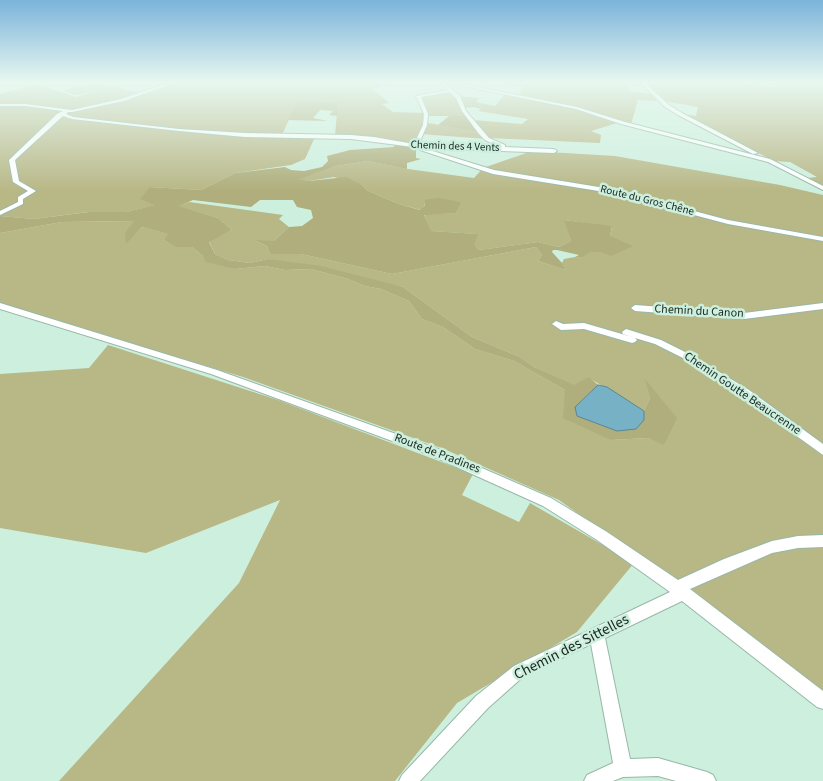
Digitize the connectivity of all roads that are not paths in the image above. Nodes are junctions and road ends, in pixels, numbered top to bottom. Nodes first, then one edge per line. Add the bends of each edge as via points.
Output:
1 (55, 118) edge
2 (76, 118) edge
3 (426, 118) edge
4 (470, 118) edge
5 (610, 118) edge
6 (689, 118) edge
7 (415, 146) junction
8 (507, 149) junction
9 (554, 151) dead end
10 (774, 162) junction
11 (823, 188) edge
12 (0, 213) edge
13 (823, 240) edge
14 (0, 306) edge
15 (823, 306) edge
16 (635, 308) dead end
17 (556, 324) dead end
18 (626, 332) dead end
19 (658, 342) junction
20 (823, 450) edge
21 (823, 541) edge
22 (680, 590) junction
23 (597, 634) junction
24 (823, 701) edge
25 (623, 768) junction
26 (408, 781) edge
27 (593, 781) edge
28 (707, 781) edge

1 - 12 street via 12,160 16,182 33,191 20,198 21,203
2 - 7 street, Chemin des 4 Vents via 245,135 351,137
3 - 7 street
4 - 8 street via 481,133
5 - 10 street
6 - 10 street
7 - 8 street, Chemin des 4 Vents
7 - 13 street, Route du Gros Chêne via 500,173 611,191 728,222
8 - 9 street, Chemin des 4 Vents
10 - 11 street
14 - 22 street, Route de Pradines via 214,372 451,458 548,502
15 - 16 street, Chemin du Canon via 744,316
17 - 19 street, Chemin Goutte Beaucrenne via 561,328 584,326 640,342
18 - 19 street, Chemin Goutte Beaucrenne
19 - 20 street, Chemin Goutte Beaucrenne via 708,369
21 - 22 street, Chemin des Sittelles via 772,547 729,564
22 - 23 street, Chemin des Sittelles
22 - 24 street, Route de Pradines
23 - 25 street
23 - 26 street, Chemin des Sittelles via 519,671 482,702
25 - 27 street
25 - 28 street via 658,768

